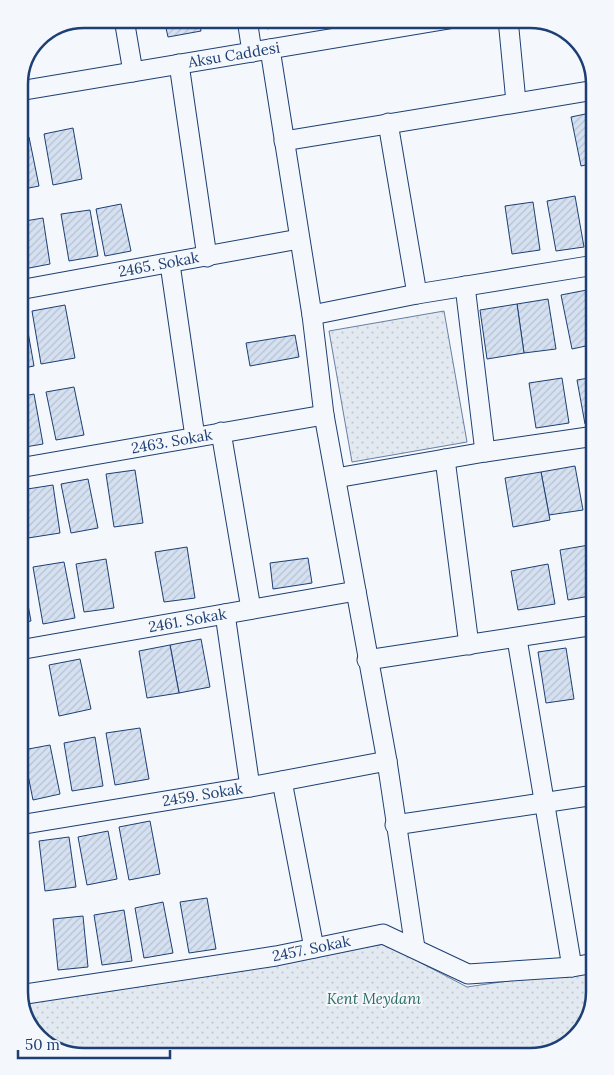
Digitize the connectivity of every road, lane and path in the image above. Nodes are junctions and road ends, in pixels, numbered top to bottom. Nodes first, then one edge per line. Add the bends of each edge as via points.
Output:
1 (126, 28) edge
2 (251, 28) edge
3 (394, 28) edge
4 (509, 28) edge
5 (261, 50) junction
6 (179, 64) junction
7 (133, 72) junction
8 (28, 90) edge
9 (586, 91) edge
10 (516, 102) junction
11 (388, 123) junction
12 (284, 141) junction
13 (299, 239) junction
14 (208, 257) junction
15 (170, 264) junction
16 (586, 266) edge
17 (465, 286) junction
18 (28, 288) edge
19 (417, 294) junction
20 (312, 315) junction
21 (324, 415) junction
22 (221, 432) junction
23 (195, 437) junction
24 (586, 437) edge
25 (485, 452) junction
26 (445, 459) junction
27 (28, 466) edge
28 (336, 478) junction
29 (356, 591) junction
30 (250, 609) junction
31 (225, 614) junction
32 (586, 626) edge
33 (517, 638) junction
34 (470, 645) junction
35 (28, 648) edge
36 (368, 660) junction
37 (387, 761) junction
38 (282, 781) junction
39 (250, 787) junction
40 (586, 796) edge
41 (544, 802) junction
42 (28, 824) edge
43 (395, 825) junction
44 (314, 948) junction
45 (415, 948) junction
46 (586, 965) edge
47 (572, 967) junction
48 (28, 994) edge

1 - 7 street
2 - 5 street
3 - 5 street, Aksu Caddesi
4 - 10 street
5 - 6 street, Aksu Caddesi
5 - 12 street
6 - 7 street, Aksu Caddesi
6 - 14 street
7 - 8 street, Aksu Caddesi
9 - 10 street
10 - 11 street
11 - 12 street
11 - 19 street
12 - 13 street
13 - 14 street, 2465. Sokak
13 - 20 street
14 - 15 street, 2465. Sokak
15 - 18 street, 2465. Sokak
15 - 23 street
16 - 17 street
17 - 19 street
17 - 25 street
19 - 20 street
20 - 21 street
21 - 22 street, 2463. Sokak
21 - 28 street
22 - 23 street, 2463. Sokak
22 - 30 street
23 - 27 street, 2463. Sokak
24 - 25 street
25 - 26 street
26 - 28 street
26 - 34 street
28 - 29 street
29 - 30 street, 2461. Sokak
29 - 36 street
30 - 31 street, 2461. Sokak
31 - 35 street, 2461. Sokak
31 - 39 street
32 - 33 street
33 - 34 street
33 - 41 street
34 - 36 street
36 - 37 street
37 - 38 street, 2459. Sokak
37 - 43 street
38 - 39 street, 2459. Sokak
38 - 44 street
39 - 42 street, 2459. Sokak
40 - 41 street
41 - 43 street
41 - 47 street
43 - 45 street
44 - 45 street, 2457. Sokak via 383,934
44 - 48 street, 2457. Sokak
45 - 47 street, 2457. Sokak via 468,974
46 - 47 street, 2457. Sokak

